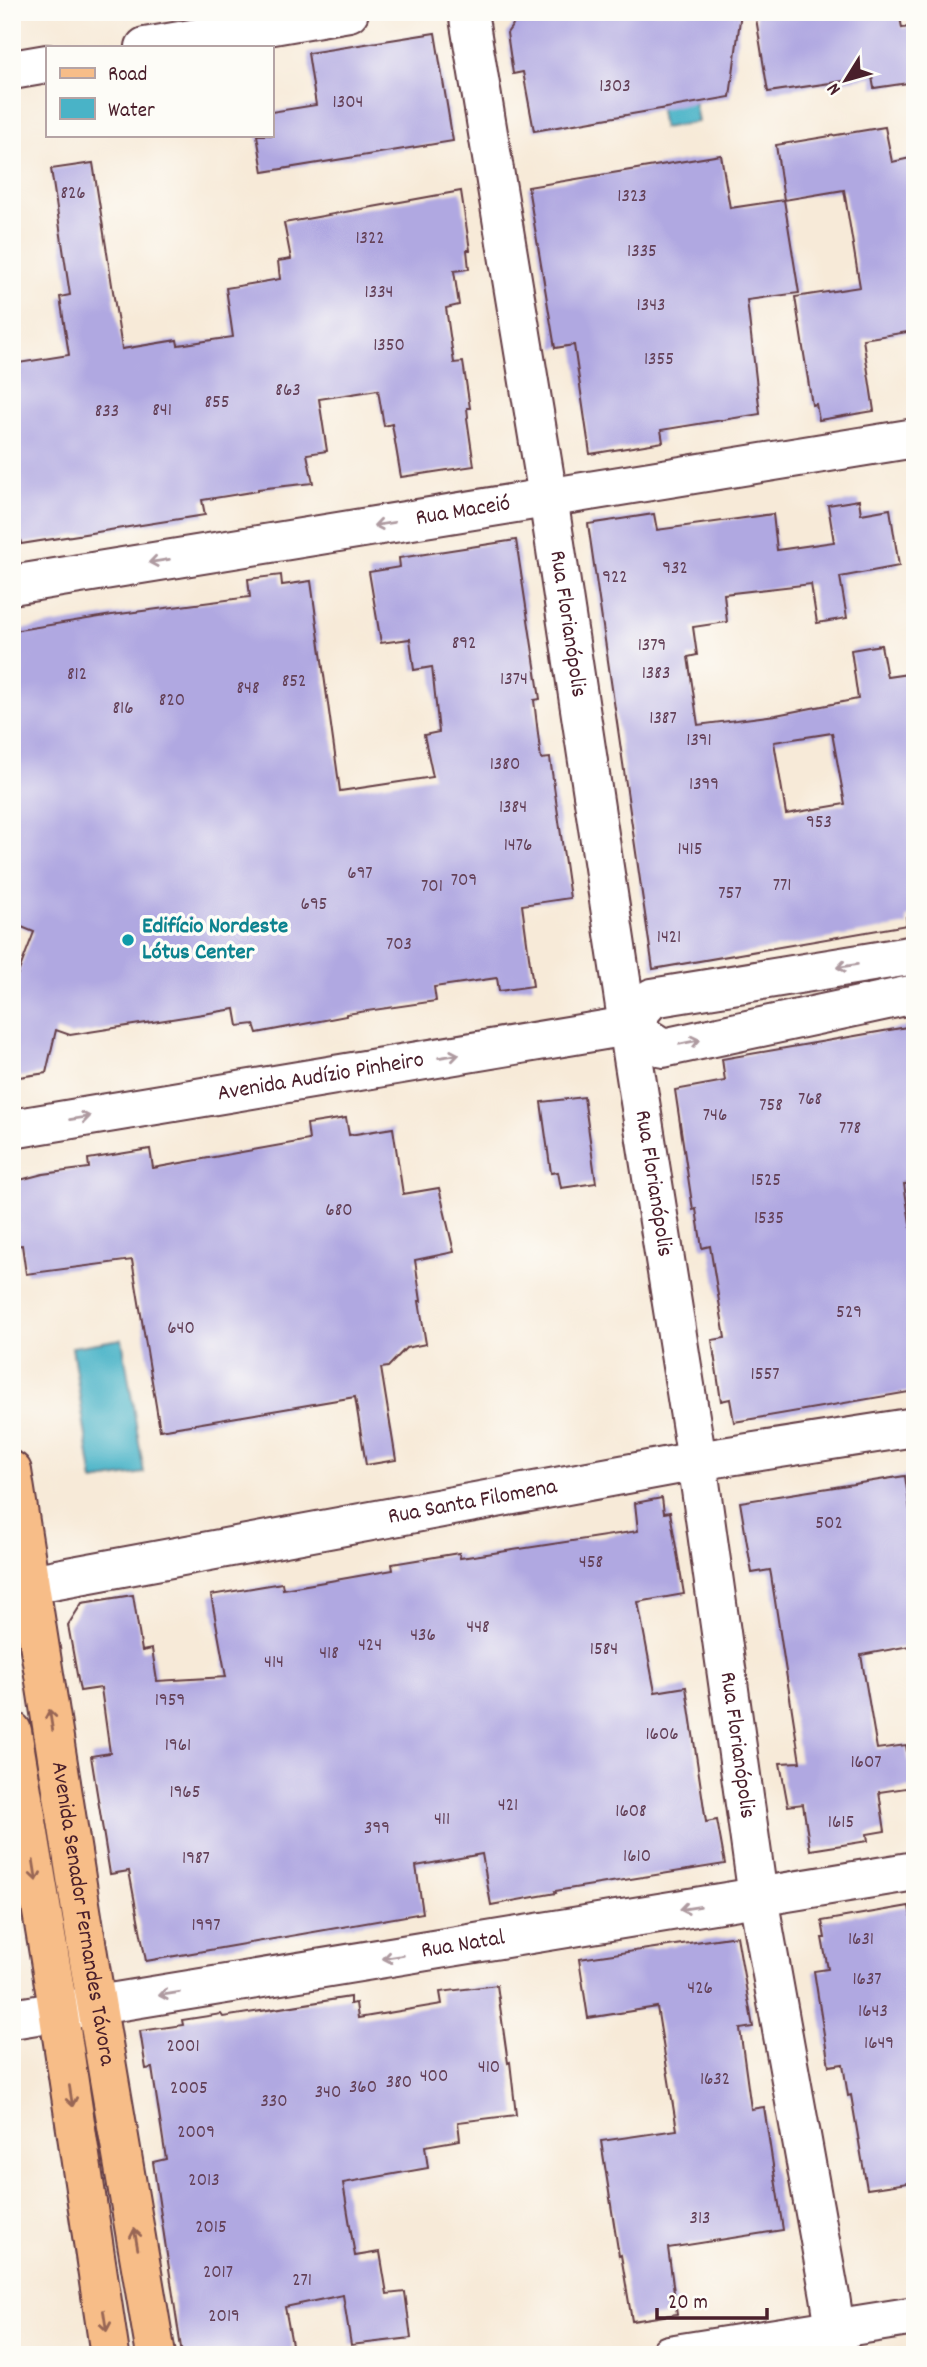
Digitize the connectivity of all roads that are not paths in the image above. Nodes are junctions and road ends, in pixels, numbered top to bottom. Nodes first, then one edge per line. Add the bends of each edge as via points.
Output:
1 (349, 12) edge
2 (468, 12) edge
3 (151, 46) edge
4 (46, 64) edge
5 (12, 70) edge
6 (915, 438) edge
7 (548, 497) junction
8 (12, 585) edge
9 (915, 955) edge
10 (915, 994) edge
11 (628, 1027) junction
12 (12, 1129) edge
13 (915, 1427) edge
14 (697, 1461) junction
15 (12, 1471) edge
16 (30, 1584) junction
17 (12, 1731) edge
18 (915, 1871) edge
19 (758, 1897) junction
20 (96, 2006) junction
21 (58, 2011) junction
22 (12, 2019) edge
23 (915, 2316) edge
24 (836, 2342) edge
25 (110, 2355) edge
26 (156, 2355) edge
27 (669, 2355) edge

1 - 3 street
2 - 7 street, Rua Florianópolis
4 - 5 street
6 - 7 street, Rua Maceió
7 -> 8 street, Rua Maceió
7 - 11 street, Rua Florianópolis
9 -> 11 street via 652,998
11 -> 10 street via 663,1048
12 -> 11 street, Avenida Audízio Pinheiro
11 - 14 street, Rua Florianópolis
13 - 14 street, Rua Santa Filomena
14 - 16 street, Rua Santa Filomena
14 - 19 street, Rua Florianópolis
15 - 16 main road, Avenida Senador Fernandes Távora
20 -> 16 main road, Avenida Senador Fernandes Távora
17 -> 21 main road, Avenida Senador Fernandes Távora
18 - 19 street, Rua Natal
19 -> 20 street, Rua Natal
19 - 24 street, Rua Florianópolis
20 - 21 street, Rua Natal
26 -> 20 main road, Avenida Senador Fernandes Távora
21 - 22 street, Rua Natal
21 -> 25 main road, Avenida Senador Fernandes Távora
23 - 24 street
24 - 27 street

